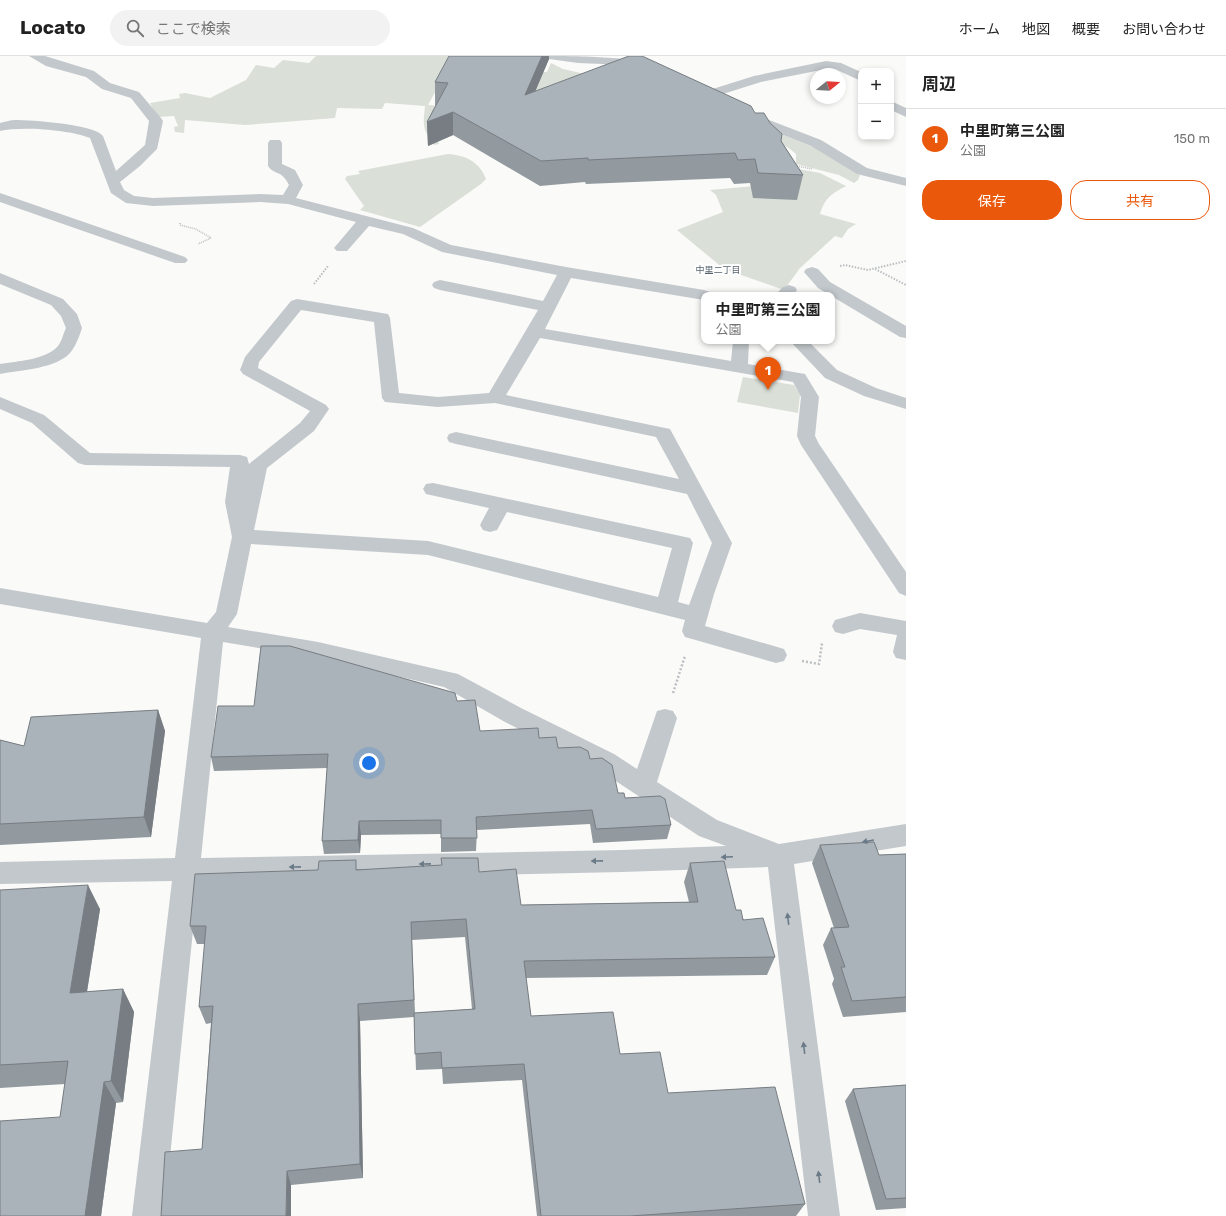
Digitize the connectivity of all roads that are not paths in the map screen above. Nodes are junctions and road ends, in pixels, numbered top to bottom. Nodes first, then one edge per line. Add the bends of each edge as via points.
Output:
1 (35, 56) edge
2 (553, 56) edge
3 (822, 56) edge
4 (831, 66) junction
5 (658, 73) edge
6 (858, 76) edge
7 (693, 89) edge
8 (707, 95) junction
9 (719, 103) edge
10 (894, 107) edge
11 (732, 110) edge
12 (906, 113) edge
13 (0, 127) edge
14 (275, 143) dead end
15 (112, 181) junction
16 (906, 182) edge
17 (0, 197) edge
18 (288, 200) junction
19 (366, 220) junction
20 (342, 248) road end
21 (176, 258) road end
22 (566, 272) junction
23 (812, 272) dead end
24 (0, 278) edge
25 (440, 285) dead end
26 (834, 292) edge
27 (835, 292) edge
28 (701, 295) edge
29 (548, 307) junction
30 (534, 332) junction
31 (906, 333) edge
32 (741, 344) edge
33 (801, 344) edge
34 (739, 367) junction
35 (0, 369) edge
36 (495, 398) junction
37 (0, 402) edge
38 (906, 404) edge
39 (456, 438) dead end
40 (433, 489) dead end
41 (694, 489) junction
42 (501, 504) junction
43 (490, 525) dead end
44 (242, 536) junction
45 (906, 588) edge
46 (0, 596) edge
47 (666, 607) junction
48 (695, 623) junction
49 (843, 626) road end
50 (906, 629) edge
51 (213, 631) junction
52 (776, 655) road end
53 (665, 718) road end
54 (644, 786) junction
55 (906, 835) edge
56 (780, 855) junction
57 (188, 869) junction
58 (0, 873) edge
59 (148, 1216) edge
60 (824, 1216) edge

1 - 15 street via 90,74 106,86 135,95 156,121 152,146
2 - 5 street via 638,63
3 - 4 street
4 - 6 street via 837,66
4 - 8 street via 787,72
7 - 8 street
8 - 9 street
10 - 12 street
11 - 16 street via 816,143 862,171
13 - 15 street via 14,124 82,130 96,136
14 - 18 street via 275,166 290,173 296,185
15 - 18 street via 118,193 131,200
17 - 21 street
18 - 19 street
19 - 20 street
19 - 22 street via 408,231 447,249
22 - 28 street
22 - 29 street
23 - 26 street via 824,286
24 - 35 street via 56,302 69,314 74,328 70,341 60,353 33,363
25 - 29 street
27 - 31 street
29 - 30 street
30 - 34 street
30 - 36 street
32 - 34 street
33 - 38 street via 831,374 870,392
34 - 45 street via 799,378 810,397 806,436 810,445
36 - 41 street via 663,433
36 - 44 street via 438,402 391,398 382,318 297,304 251,361 249,370 320,409 307,427 258,465
37 - 44 street via 38,419 85,459 240,460 235,502
39 - 41 street
40 - 42 street
41 - 48 street via 722,543
42 - 43 street
42 - 47 street via 682,543
44 - 47 street via 476,552
44 - 51 street via 226,614
46 - 51 street
47 - 48 street
48 - 52 street
49 - 50 street via 860,621
51 - 54 street via 318,650 450,680 605,761
51 - 57 street
53 - 54 street
54 - 56 street via 708,828
55 -> 56 street
56 -> 57 street via 622,861
60 -> 56 street
57 - 58 street
57 - 59 street

